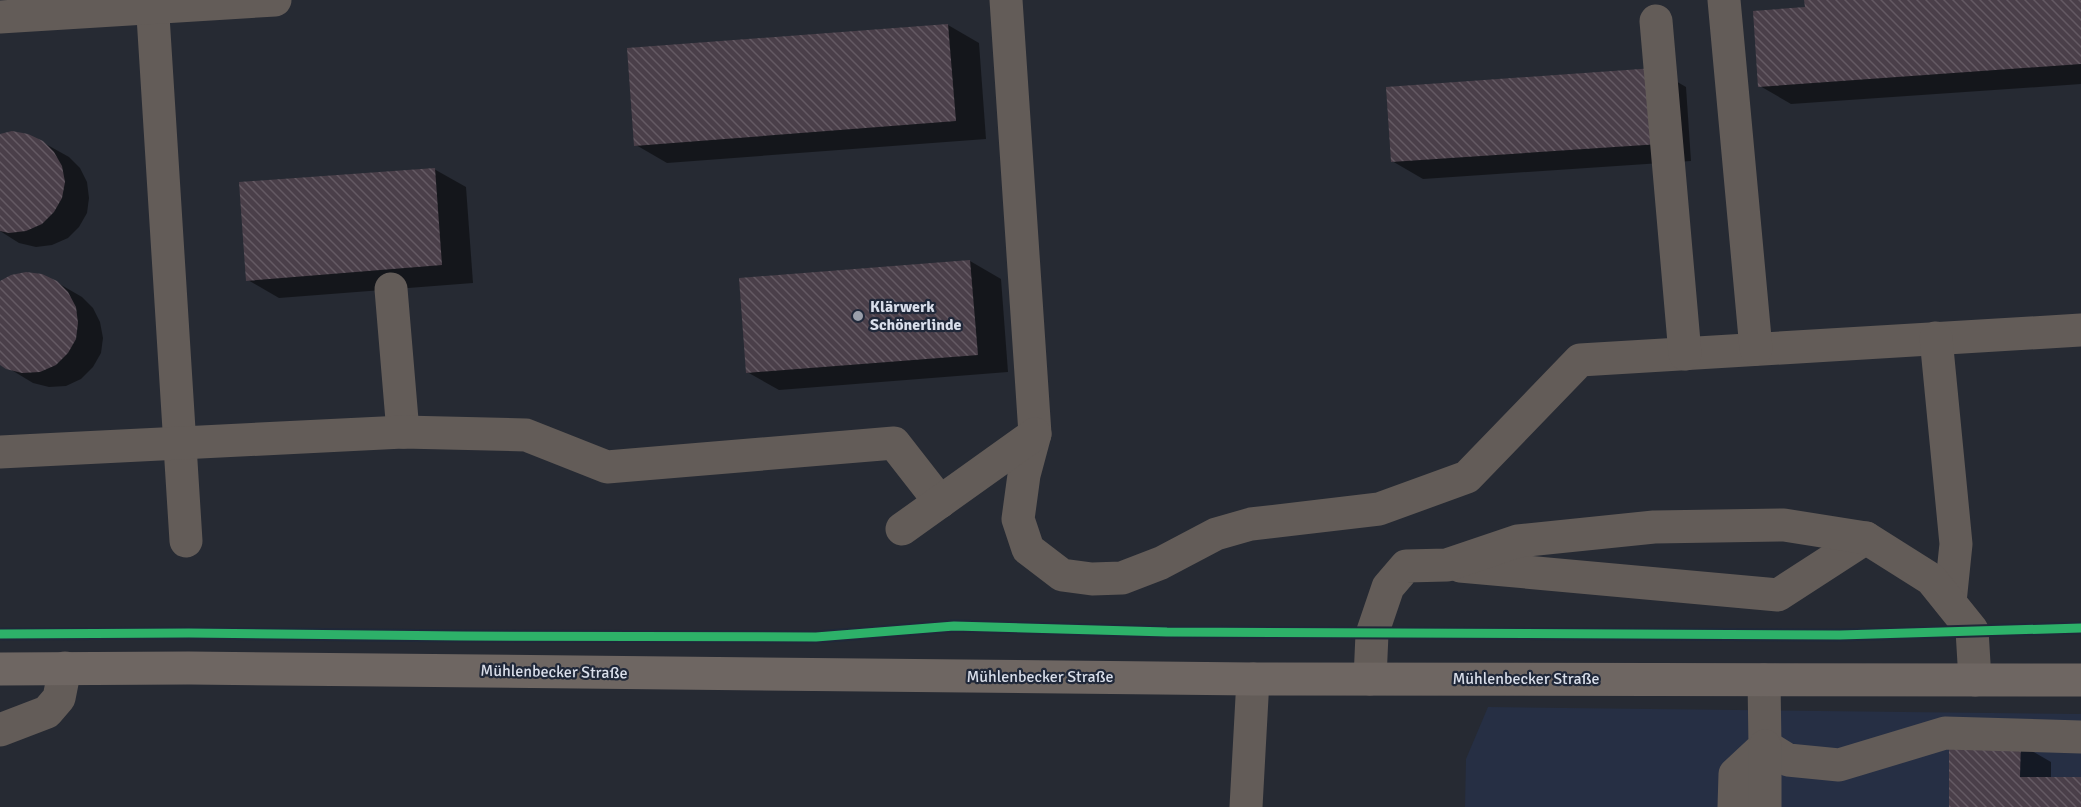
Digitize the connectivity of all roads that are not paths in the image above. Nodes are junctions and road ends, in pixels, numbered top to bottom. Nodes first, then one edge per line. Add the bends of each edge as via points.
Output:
1 (275, 0) edge
2 (1006, 0) edge
3 (1724, 0) edge
4 (152, 4) edge
5 (0, 17) edge
6 (1656, 21) dead end
7 (391, 290) dead end
8 (2081, 330) edge
9 (1936, 338) junction
10 (1756, 349) junction
11 (1685, 354) junction
12 (403, 432) junction
13 (1035, 434) junction
14 (180, 442) junction
15 (0, 452) edge
16 (940, 502) junction
17 (902, 529) dead end
18 (1866, 538) junction
19 (186, 541) dead end
20 (1447, 565) junction
21 (1950, 602) junction
22 (64, 668) junction
23 (0, 669) edge
24 (1253, 679) junction
25 (1370, 679) junction
26 (1764, 680) junction
27 (1975, 680) junction
28 (2081, 680) edge
29 (0, 730) edge
30 (2081, 737) edge
31 (1765, 746) junction
32 (1246, 807) edge
33 (1734, 807) edge
34 (1765, 807) edge

1 - 4 lane
2 - 13 lane
3 - 10 lane
4 - 5 lane
4 - 14 lane
6 - 11 lane
7 - 12 lane
8 - 9 lane
9 - 10 lane
9 - 21 lane via 1956,544
10 - 11 lane
11 - 13 lane via 1580,360 1467,477 1378,508 1251,524 1216,534 1122,578 1062,575 1028,549 1018,519
12 - 14 lane
12 - 16 lane via 526,435 607,467 894,443
13 - 16 lane
14 - 15 lane
14 - 19 lane
16 - 17 lane
18 - 20 lane via 1784,525 1654,527 1518,541
18 - 20 lane via 1778,595
18 - 21 lane via 1930,579
20 - 25 lane via 1406,566 1388,587 1372,634
21 - 27 lane via 1972,630
22 - 23 main road, Mühlenbecker Straße
22 - 24 main road, Mühlenbecker Straße
22 - 29 lane via 59,698 46,712
24 - 25 main road, Mühlenbecker Straße
24 - 32 lane
25 - 26 main road, Mühlenbecker Straße
26 - 27 main road, Mühlenbecker Straße
26 - 31 lane
27 - 28 main road, Mühlenbecker Straße
30 - 31 lane via 1945,733 1839,765 1788,760
31 - 33 lane via 1735,774
31 - 34 lane

